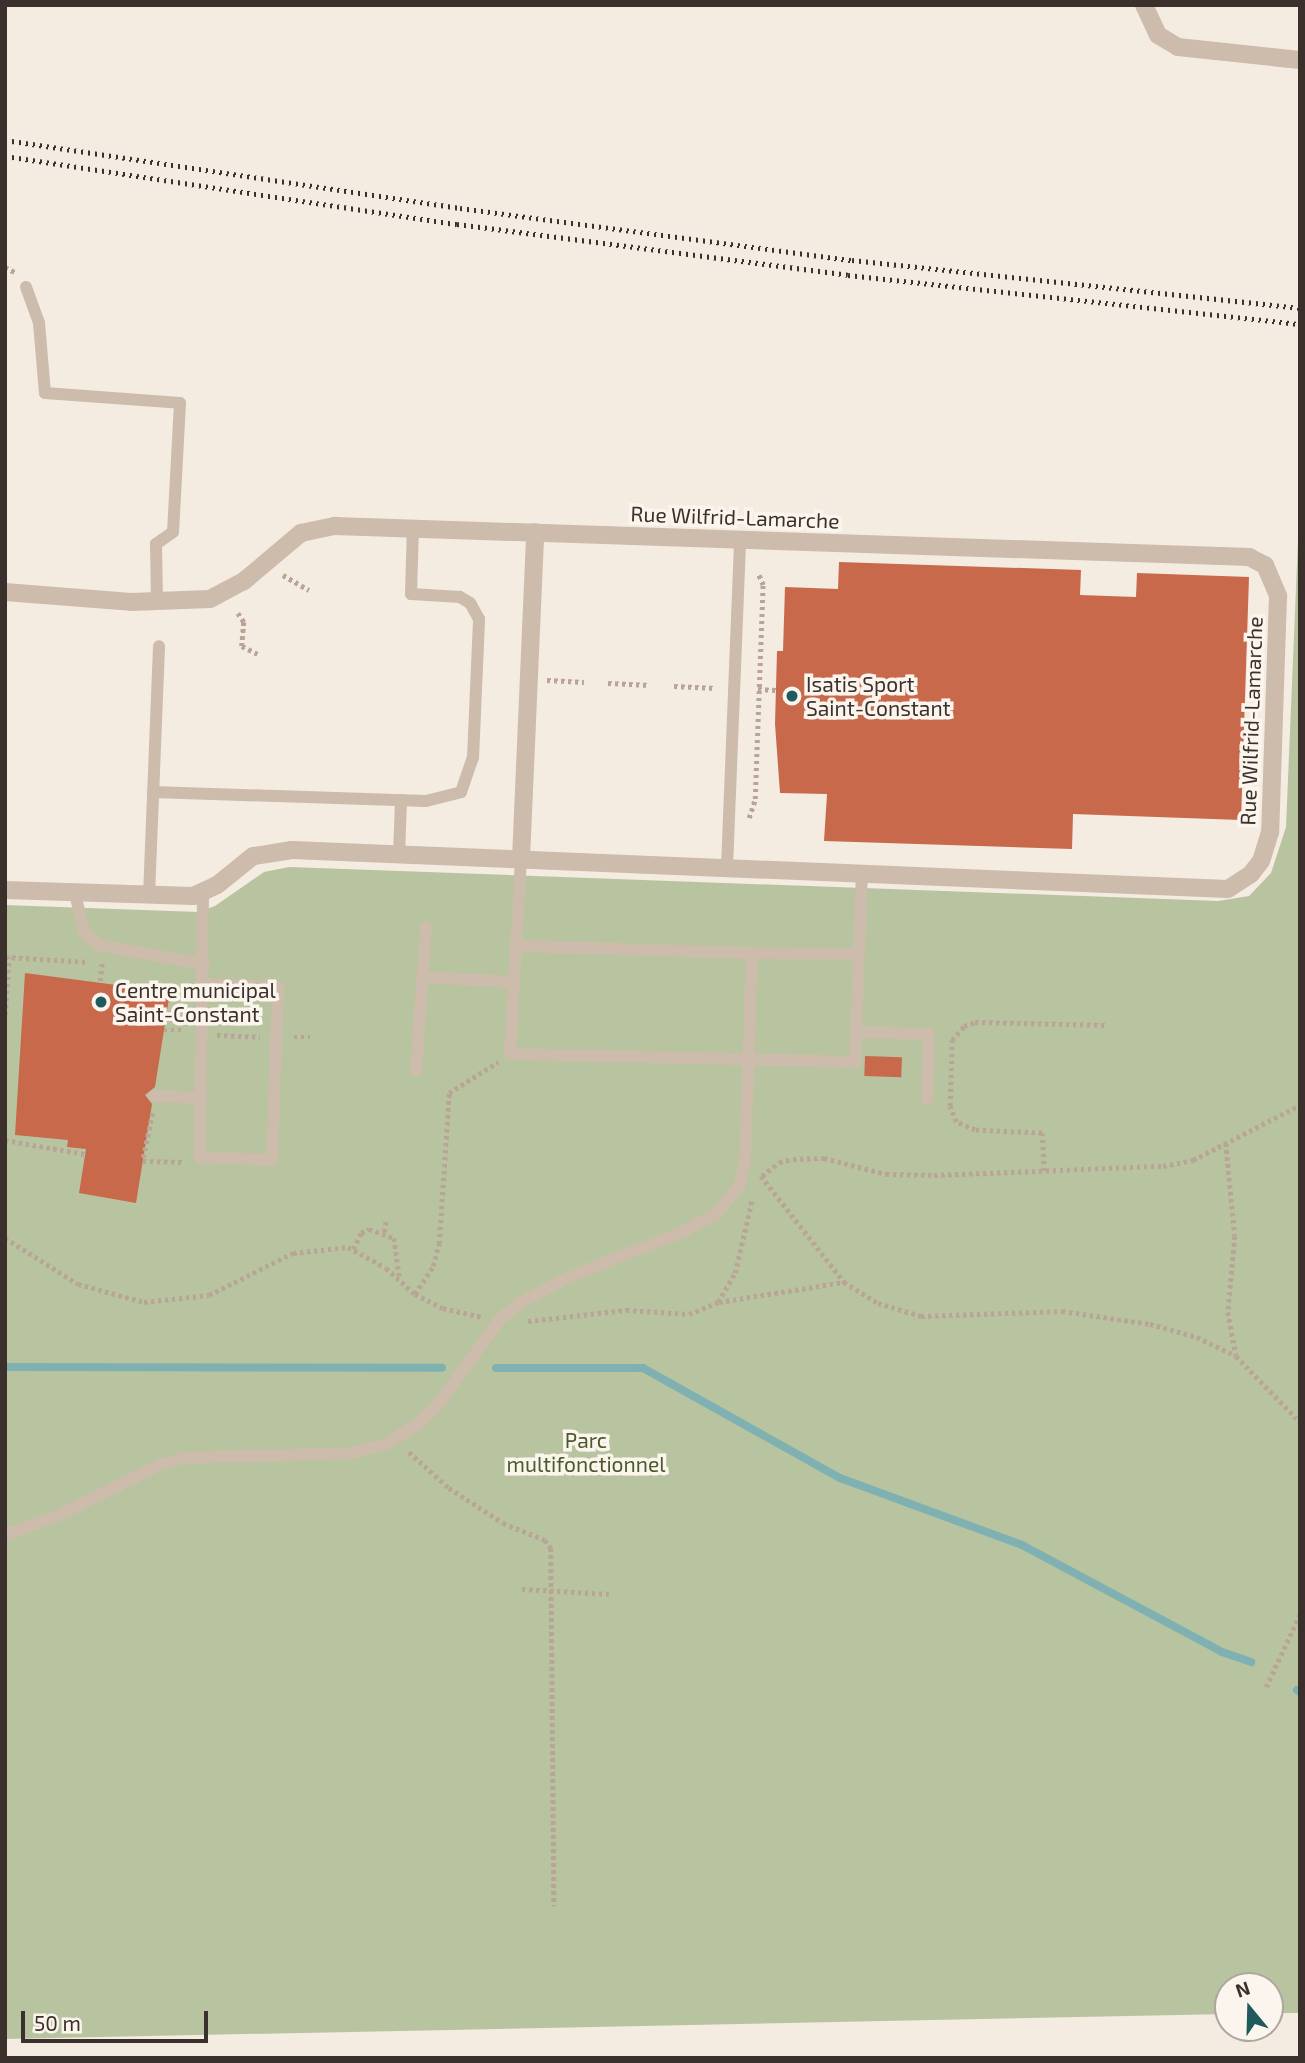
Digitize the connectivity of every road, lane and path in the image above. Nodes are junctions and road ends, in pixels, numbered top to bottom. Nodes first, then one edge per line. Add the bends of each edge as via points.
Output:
1 (1144, 5) edge
2 (1300, 60) edge
3 (26, 287) dead end
4 (413, 528) junction
5 (535, 532) junction
6 (740, 540) junction
7 (756, 566) dead end
8 (282, 574) dead end
9 (309, 590) dead end
10 (5, 592) edge
11 (157, 603) junction
12 (238, 613) dead end
13 (159, 646) dead end
14 (258, 654) dead end
15 (541, 680) dead end
16 (584, 682) dead end
17 (608, 683) dead end
18 (650, 685) dead end
19 (674, 686) dead end
20 (715, 688) dead end
21 (758, 689) junction
22 (776, 690) dead end
23 (153, 792) junction
24 (401, 800) junction
25 (748, 831) dead end
26 (399, 855) junction
27 (521, 859) junction
28 (727, 867) junction
29 (862, 872) junction
30 (5, 890) edge
31 (75, 893) junction
32 (203, 893) junction
33 (149, 896) junction
34 (426, 927) dead end
35 (516, 946) junction
36 (752, 953) junction
37 (858, 954) junction
38 (7, 957) edge
39 (102, 963) junction
40 (114, 964) dead end
41 (204, 964) junction
42 (423, 977) junction
43 (100, 981) dead end
44 (514, 982) junction
45 (204, 984) junction
46 (5, 1015) edge
47 (188, 1019) dead end
48 (1107, 1025) dead end
49 (164, 1030) dead end
50 (856, 1032) junction
51 (216, 1035) dead end
52 (263, 1037) dead end
53 (289, 1037) dead end
54 (310, 1037) dead end
55 (510, 1055) junction
56 (748, 1060) junction
57 (416, 1071) dead end
58 (154, 1096) dead end
59 (201, 1098) junction
60 (928, 1100) dead end
61 (1300, 1105) edge
62 (159, 1114) dead end
63 (5, 1140) edge
64 (1226, 1143) junction
65 (85, 1154) dead end
66 (186, 1162) dead end
67 (1044, 1171) junction
68 (762, 1177) junction
69 (386, 1221) dead end
70 (384, 1232) junction
71 (5, 1238) edge
72 (353, 1249) junction
73 (401, 1281) junction
74 (844, 1282) junction
75 (415, 1294) junction
76 (718, 1302) junction
77 (478, 1317) dead end
78 (526, 1321) dead end
79 (1236, 1356) junction
80 (1300, 1422) edge
81 (397, 1437) junction
82 (5, 1535) edge
83 (551, 1588) junction
84 (522, 1589) dead end
85 (609, 1594) dead end
86 (1300, 1614) edge
87 (1266, 1687) dead end
88 (554, 1906) dead end

1 - 2 street via 1158,35 1178,47
3 - 11 lane via 43,346 45,393 180,403 173,532 156,544
4 - 5 street, Rue Wilfrid-Lamarche
4 - 11 street, Rue Wilfrid-Lamarche via 313,528 287,541 225,592 210,599
4 - 24 lane via 411,594 460,597 470,603 479,619 473,758 467,780 453,797
5 - 6 street, Rue Wilfrid-Lamarche
5 - 27 street
6 - 28 lane
6 - 29 street, Rue Wilfrid-Lamarche via 1249,558 1265,565 1277,585 1270,832 1261,861 1238,884 1216,890
7 - 21 path via 763,585
8 - 9 path
10 - 11 street, Rue Wilfrid-Lamarche
12 - 14 path via 244,622 242,646
13 - 23 lane
15 - 16 path
17 - 18 path
19 - 20 path
21 - 22 path
21 - 25 path via 755,799
23 - 24 lane
23 - 33 lane
24 - 26 lane
26 - 27 street, Rue Wilfrid-Lamarche
26 - 32 street, Rue Wilfrid-Lamarche via 265,852
27 - 28 street, Rue Wilfrid-Lamarche
27 - 35 lane
28 - 29 street, Rue Wilfrid-Lamarche
29 - 37 lane
30 - 31 street
31 - 33 street
31 - 41 lane via 84,931 98,945
32 - 33 street
32 - 41 lane
34 - 42 lane
35 - 36 lane
35 - 44 lane
36 - 37 lane
36 - 56 lane
37 - 50 lane
38 - 39 path
38 - 46 path
39 - 40 path
39 - 43 path
41 - 45 lane
42 - 44 lane
42 - 57 lane
44 - 55 lane
45 - 59 lane
45 - 59 lane via 278,987 272,1160 200,1157
47 - 49 path via 188,1030
48 - 67 path via 975,1022 964,1026 952,1040 950,1106 956,1122 975,1130 1042,1133
50 - 56 lane via 855,1062
50 - 60 lane via 929,1034
51 - 52 path
53 - 54 path
55 - 56 lane
55 - 75 path via 449,1093 439,1244 433,1266
56 - 81 lane via 745,1163 739,1187 717,1213 520,1303 499,1318 440,1402
58 - 59 lane
61 - 64 path
62 - 66 path via 151,1113 143,1161
63 - 65 path
64 - 67 path via 1179,1164
64 - 79 path via 1235,1237 1228,1312
67 - 68 path via 886,1174 824,1158 779,1162
68 - 74 path
68 - 76 path via 735,1273
69 - 70 path
70 - 72 path via 369,1229 361,1233
70 - 73 path via 398,1248
71 - 72 path via 78,1284 144,1302 209,1295 309,1249 337,1245
72 - 73 path
73 - 75 path
74 - 76 path
74 - 79 path via 878,1303 921,1315 1096,1314 1197,1338
75 - 77 path via 443,1308
76 - 78 path via 689,1314 626,1310
79 - 80 path
81 - 82 lane via 351,1453 173,1461 55,1517
81 - 83 path via 416,1461 449,1488 503,1523 545,1540 551,1548
83 - 84 path
83 - 85 path
83 - 88 path
86 - 87 path

